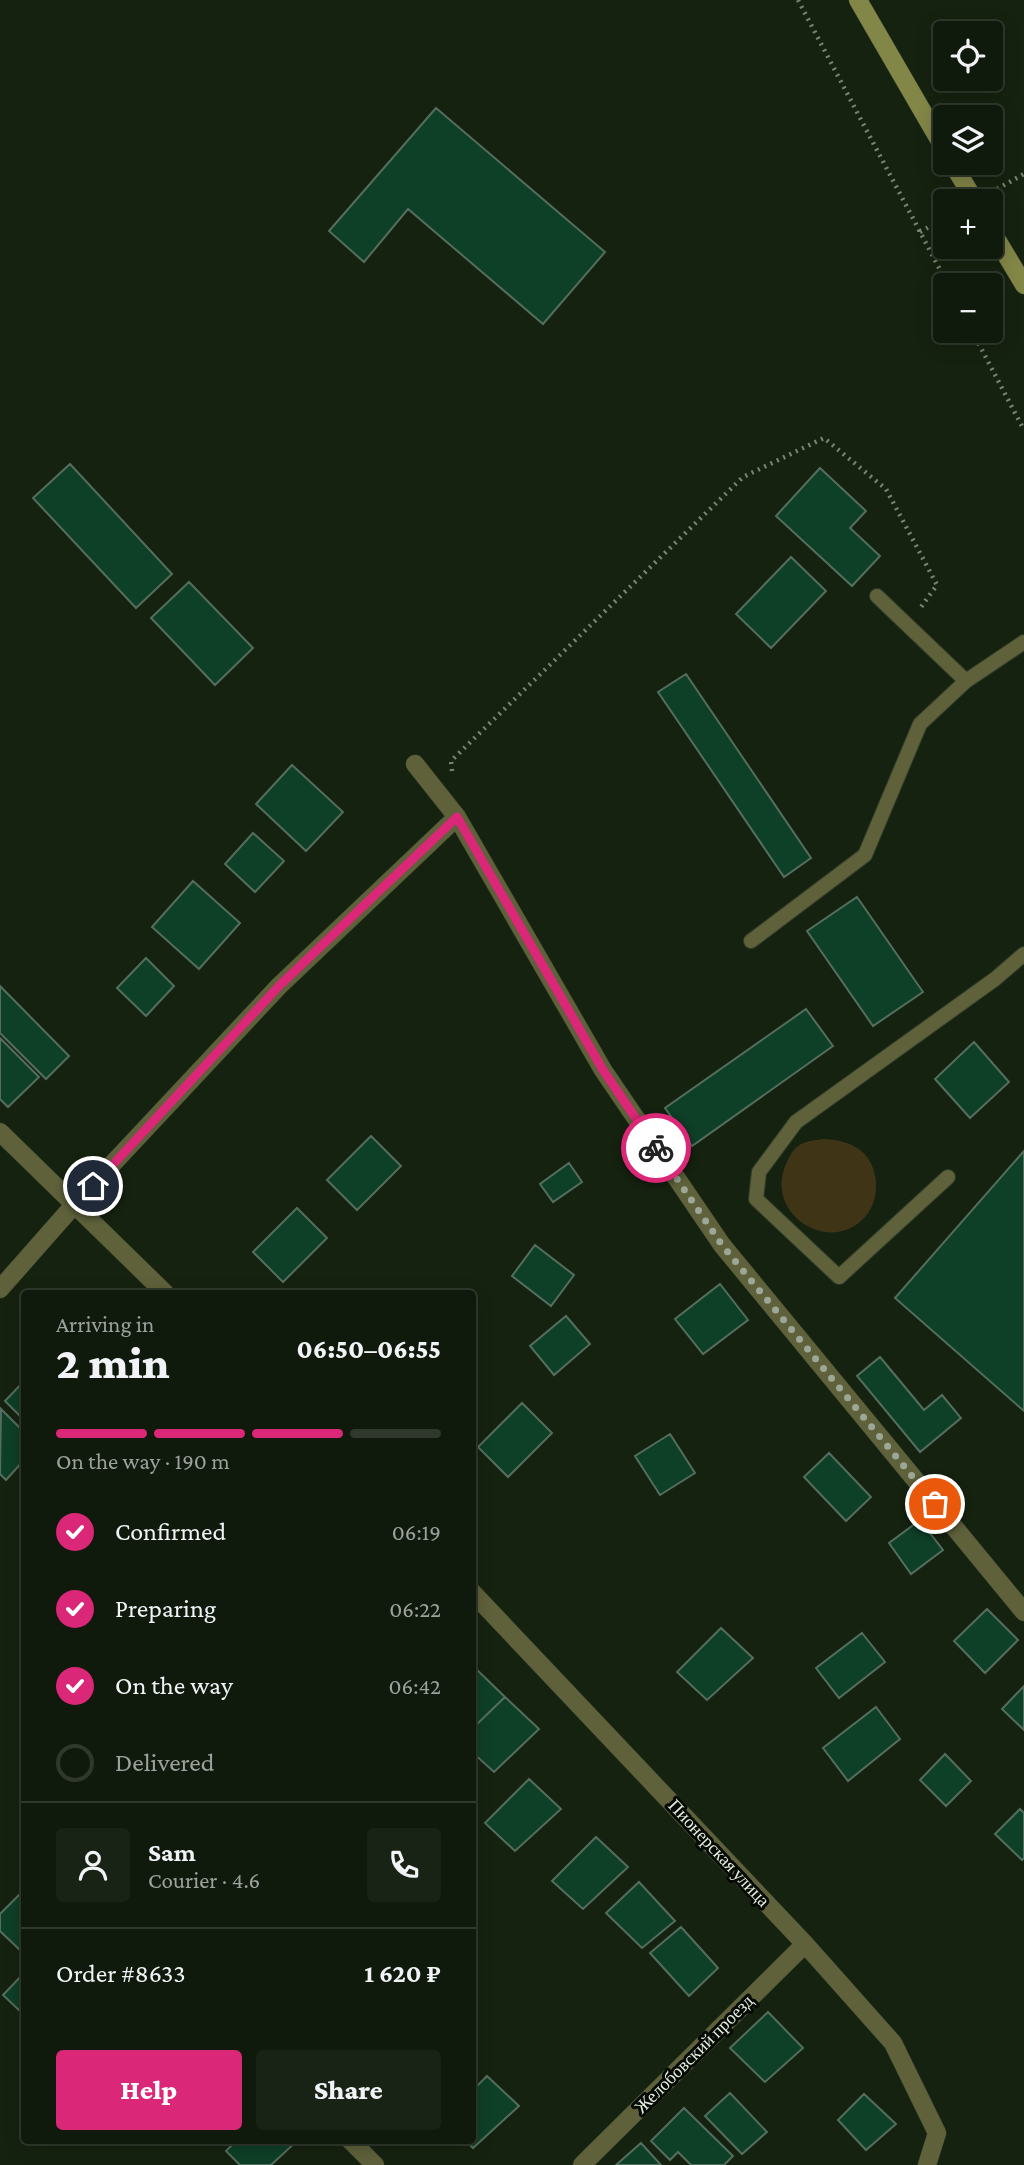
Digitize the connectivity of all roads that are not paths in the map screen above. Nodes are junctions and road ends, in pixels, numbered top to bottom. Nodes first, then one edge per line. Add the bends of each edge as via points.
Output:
1 (858, 0) edge
2 (933, 129) edge
3 (1003, 250) edge
4 (1024, 285) edge
5 (877, 596) dead end
6 (1024, 642) edge
7 (966, 681) junction
8 (415, 764) dead end
9 (457, 817) junction
10 (751, 941) dead end
11 (1024, 954) edge
12 (0, 1132) edge
13 (948, 1177) dead end
14 (74, 1205) junction
15 (0, 1289) edge
16 (162, 1290) edge
17 (476, 1596) edge
18 (1024, 1612) edge
19 (805, 1944) junction
20 (354, 2144) edge
21 (375, 2165) edge
22 (582, 2165) edge
23 (927, 2165) edge

1 - 2 main road
3 - 4 main road
5 - 7 lane
6 - 7 lane
7 - 10 lane via 920,724 864,855
8 - 9 street
9 - 14 street via 279,986
9 - 18 street via 603,1070 722,1245
11 - 13 lane via 796,1122 759,1172 756,1199 839,1277
12 - 14 street
14 - 15 street
14 - 16 street
17 - 19 street, Пионерская улица
19 - 22 street, Желобовский проезд
19 - 23 street, Пионерская улица via 893,2043 937,2133
20 - 21 street

